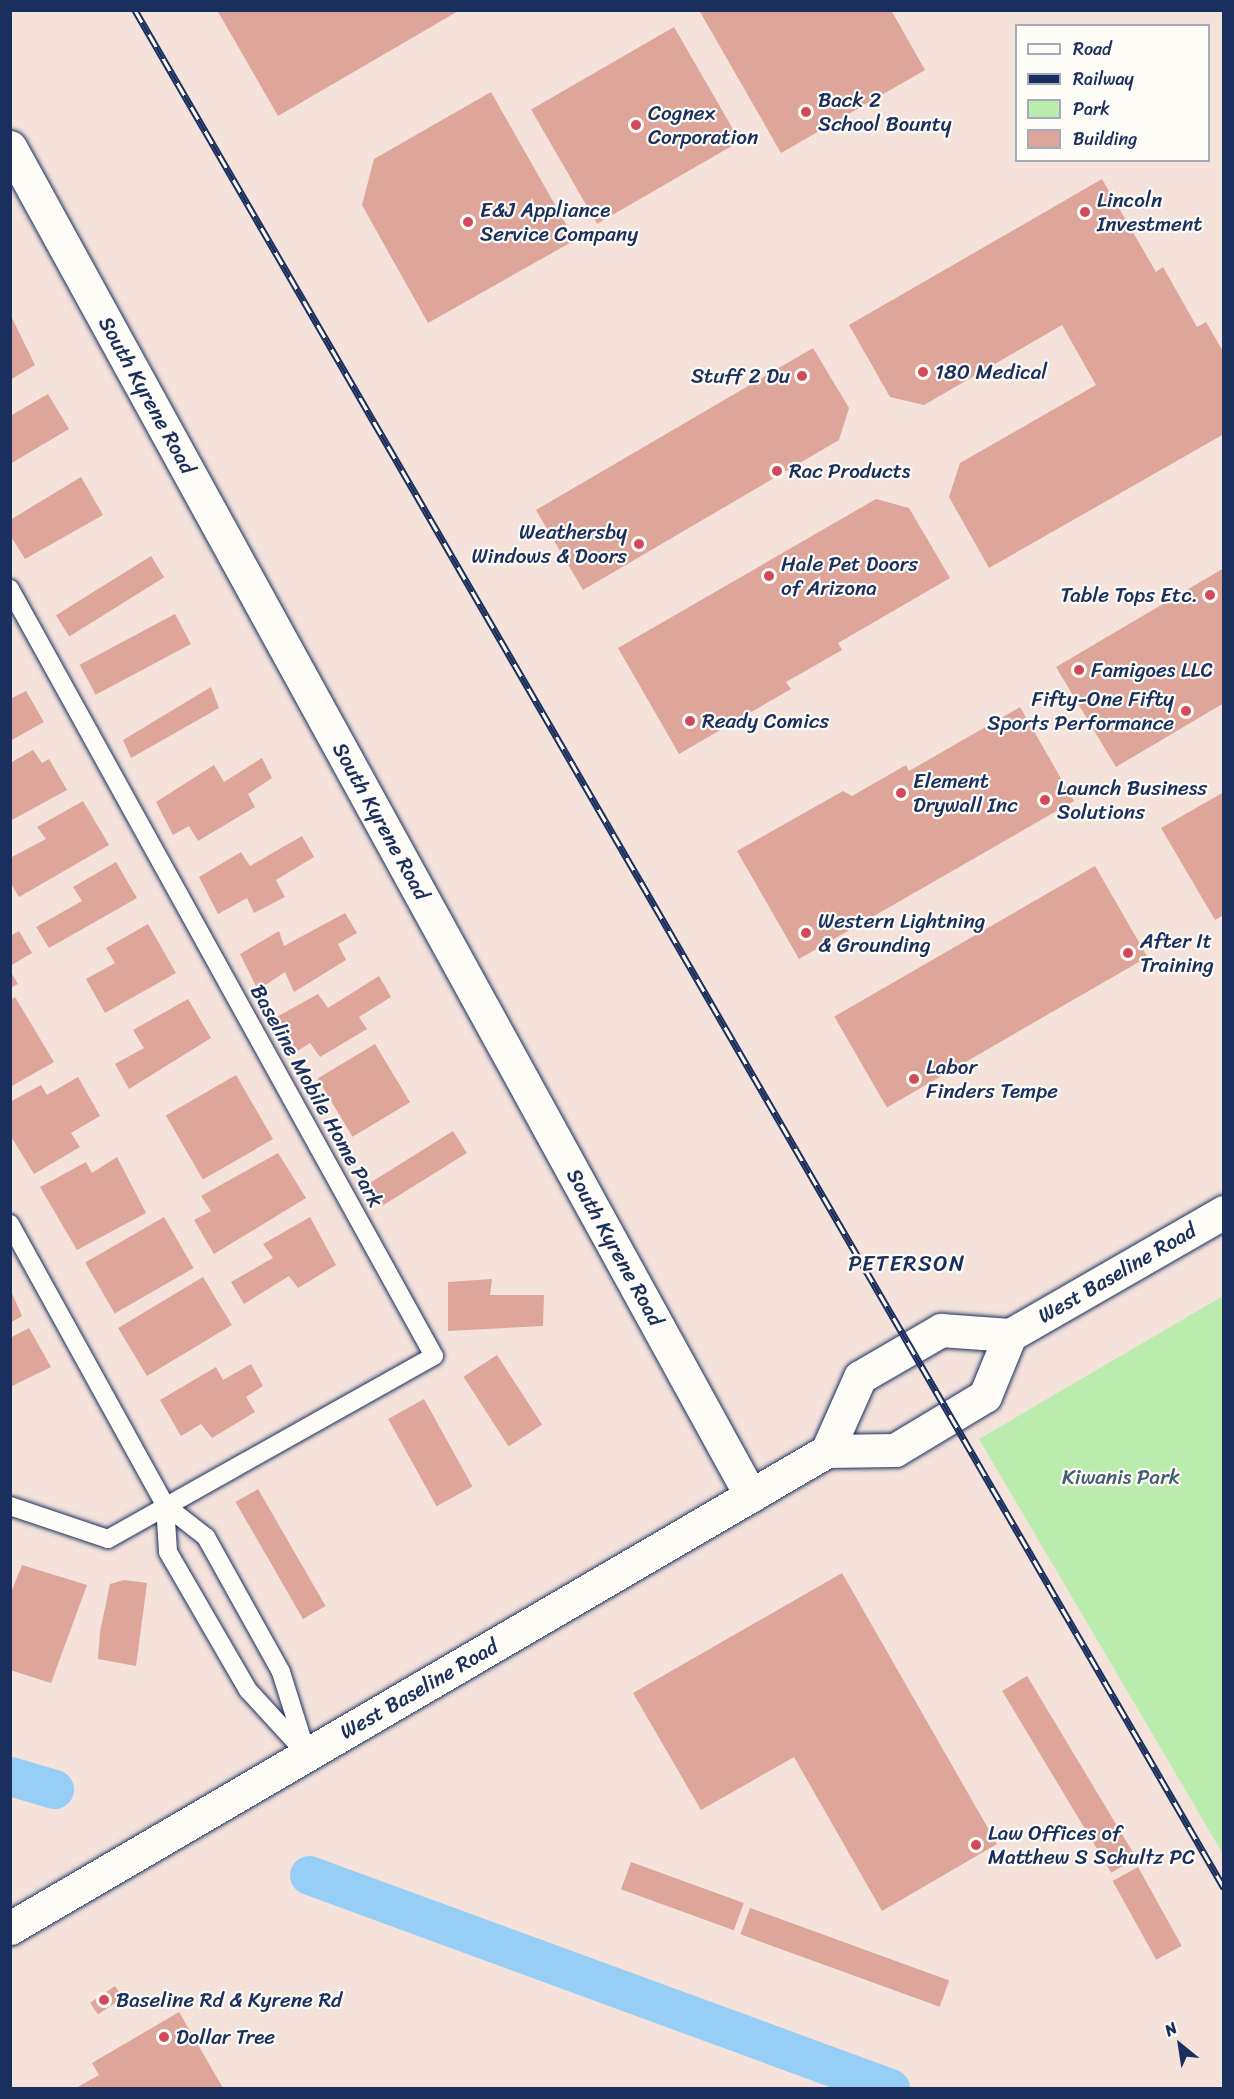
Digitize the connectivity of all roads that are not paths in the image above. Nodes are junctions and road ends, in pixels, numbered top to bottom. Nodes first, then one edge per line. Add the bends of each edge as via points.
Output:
1 (10, 147) edge
2 (10, 589) edge
3 (1224, 1212) edge
4 (10, 1224) edge
5 (1010, 1335) junction
6 (827, 1450) junction
7 (751, 1496) junction
8 (165, 1505) junction
9 (10, 1506) edge
10 (307, 1755) junction
11 (10, 1928) edge

1 - 7 main road, South Kyrene Road
2 - 8 lane, Baseline Mobile Home Park via 434,1356
3 - 5 main road, West Baseline Road
4 - 8 lane
5 - 6 main road via 985,1396 896,1450
5 - 6 main road via 941,1330 860,1377
6 - 7 main road, West Baseline Road
7 - 10 main road, West Baseline Road
8 - 9 lane, Baseline Mobile Home Park via 108,1539
8 - 10 lane via 206,1537 281,1672
8 - 10 lane via 168,1552 248,1690
10 - 11 main road, West Baseline Road

